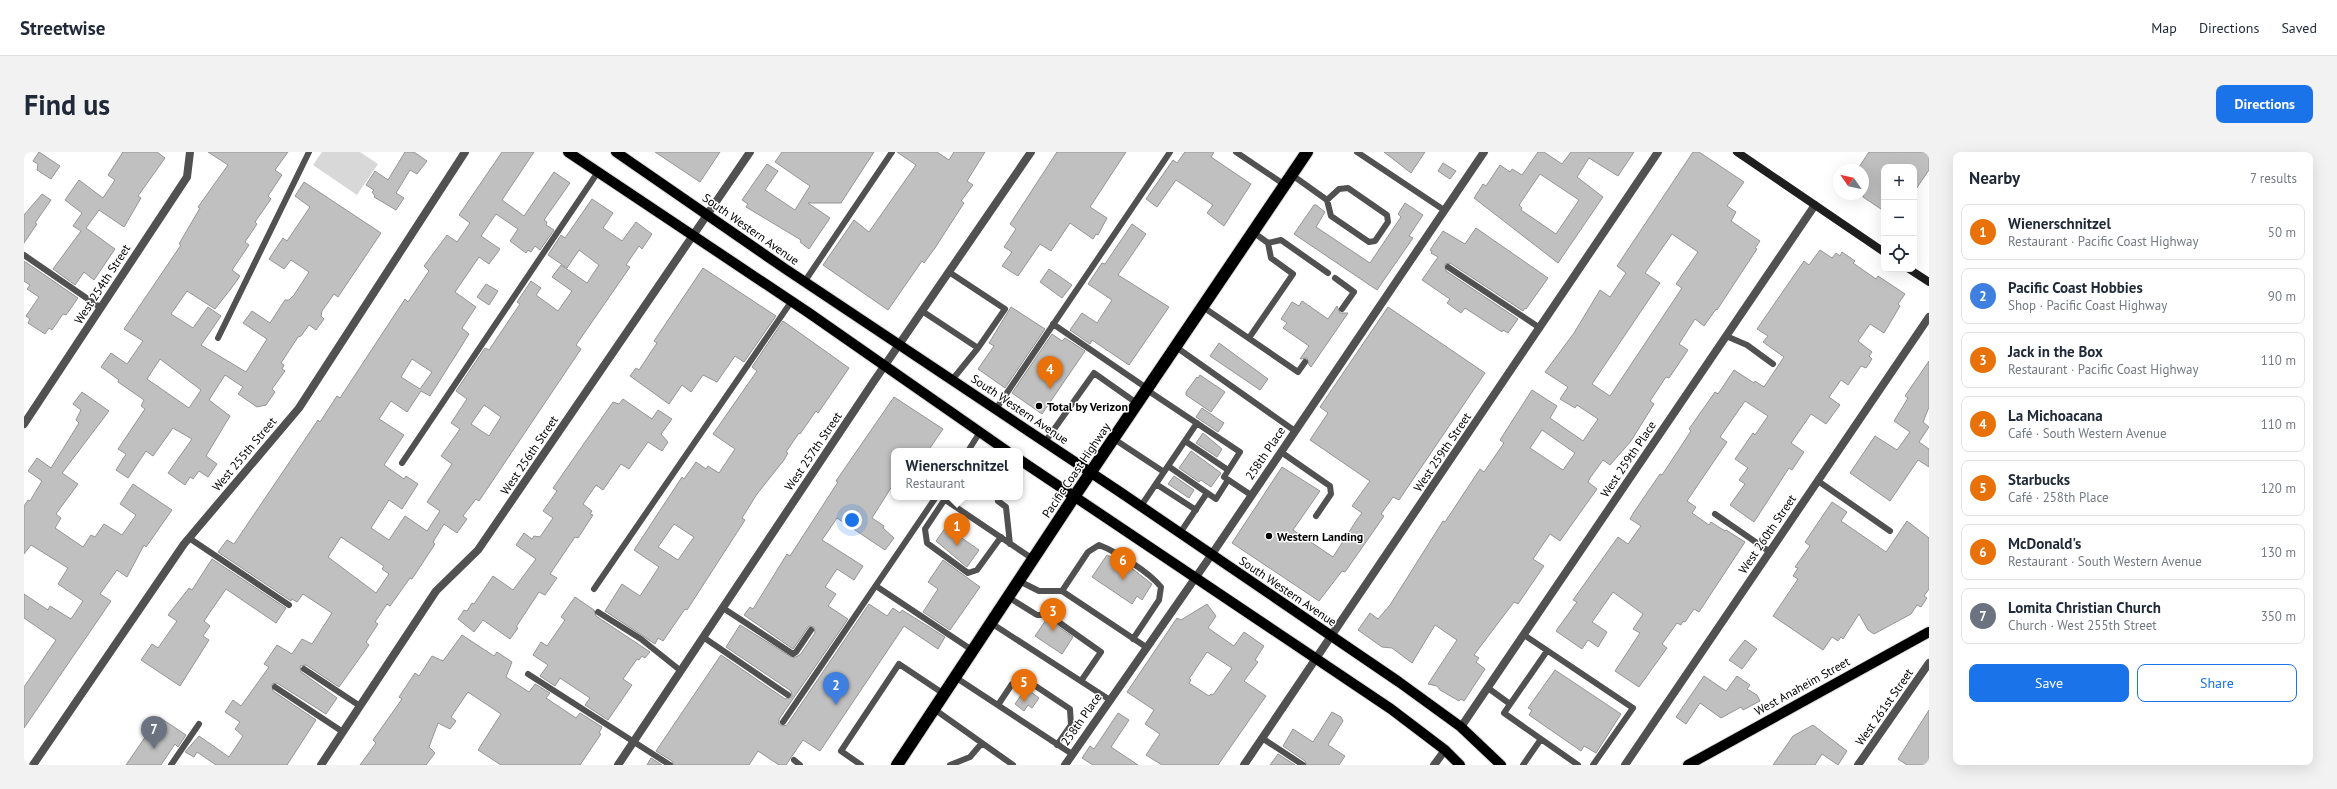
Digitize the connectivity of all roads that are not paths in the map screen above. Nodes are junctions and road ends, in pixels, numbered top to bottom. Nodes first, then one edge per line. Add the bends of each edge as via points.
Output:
1 (190, 152) edge
2 (309, 152) edge
3 (465, 152) edge
4 (568, 152) edge
5 (616, 152) edge
6 (750, 152) edge
7 (892, 152) edge
8 (1031, 152) edge
9 (1170, 152) edge
10 (1236, 152) edge
11 (1307, 152) edge
12 (1357, 152) edge
13 (1484, 152) edge
14 (1658, 152) edge
15 (1737, 152) edge
16 (598, 172) junction
17 (1288, 180) junction
18 (1327, 200) junction
19 (1815, 205) junction
20 (1444, 210) junction
21 (707, 214) junction
22 (1253, 232) junction
23 (693, 235) junction
24 (1268, 243) junction
25 (1881, 250) edge
26 (24, 255) edge
27 (1448, 267) dead end
28 (949, 272) junction
29 (1914, 272) edge
30 (1328, 273) dead end
31 (1335, 278) dead end
32 (805, 281) junction
33 (1929, 282) edge
34 (791, 302) junction
35 (1203, 307) junction
36 (101, 308) junction
37 (1342, 309) dead end
38 (922, 311) junction
39 (1929, 317) edge
40 (1053, 324) junction
41 (1540, 328) junction
42 (1726, 336) junction
43 (218, 338) dead end
44 (1249, 338) junction
45 (899, 345) junction
46 (1176, 347) junction
47 (978, 348) junction
48 (1305, 362) dead end
49 (1773, 364) dead end
50 (884, 366) junction
51 (952, 380) junction
52 (1148, 389) junction
53 (1138, 404) junction
54 (996, 409) junction
55 (1197, 423) junction
56 (24, 424) edge
57 (1295, 431) junction
58 (980, 432) junction
59 (1114, 439) junction
60 (1185, 441) junction
61 (1045, 442) junction
62 (970, 448) edge
63 (1003, 448) edge
64 (1280, 452) junction
65 (1023, 462) edge
66 (402, 463) dead end
67 (1168, 466) junction
68 (1228, 470) junction
69 (1164, 472) junction
70 (1091, 473) junction
71 (1228, 480) junction
72 (1818, 481) junction
73 (1156, 484) junction
74 (1208, 493) junction
75 (1251, 495) junction
76 (1074, 497) junction
77 (934, 500) edge
78 (942, 500) edge
79 (946, 500) edge
80 (998, 501) dead end
81 (1141, 506) junction
82 (1196, 510) junction
83 (1715, 514) dead end
84 (1316, 516) dead end
85 (1890, 531) dead end
86 (1180, 533) junction
87 (1001, 537) junction
88 (188, 538) junction
89 (1010, 544) junction
90 (1770, 552) junction
91 (1212, 554) junction
92 (1033, 559) junction
93 (1195, 577) junction
94 (1019, 581) junction
95 (876, 586) junction
96 (594, 589) dead end
97 (1062, 591) junction
98 (1008, 597) junction
99 (289, 605) dead end
100 (723, 608) junction
101 (598, 612) dead end
102 (1049, 616) dead end
103 (991, 623) junction
104 (1060, 623) dead end
105 (811, 630) dead end
106 (1929, 632) edge
107 (1524, 635) junction
108 (1332, 636) junction
109 (703, 637) junction
110 (1133, 639) junction
111 (1146, 647) junction
112 (972, 650) junction
113 (1547, 651) junction
114 (1316, 660) junction
115 (1929, 663) edge
116 (304, 669) dead end
117 (681, 671) junction
118 (528, 674) dead end
119 (955, 677) junction
120 (1081, 681) junction
121 (275, 687) dead end
122 (1488, 688) junction
123 (944, 694) junction
124 (788, 695) dead end
125 (1110, 700) junction
126 (1510, 704) junction
127 (998, 705) junction
128 (360, 706) junction
129 (934, 709) junction
130 (783, 722) dead end
131 (199, 724) dead end
132 (1461, 727) junction
133 (343, 732) junction
134 (1262, 738) junction
135 (1541, 739) junction
136 (634, 742) junction
137 (982, 743) junction
138 (1057, 745) junction
139 (1445, 750) junction
140 (1072, 754) junction
141 (794, 760) dead end
142 (33, 765) edge
143 (171, 765) edge
144 (321, 765) edge
145 (618, 765) edge
146 (670, 765) edge
147 (800, 765) edge
148 (861, 765) edge
149 (897, 765) edge
150 (950, 765) edge
151 (1013, 765) edge
152 (1064, 765) edge
153 (1244, 765) edge
154 (1303, 765) edge
155 (1434, 765) edge
156 (1460, 765) edge
157 (1501, 765) edge
158 (1523, 765) edge
159 (1578, 765) edge
160 (1593, 765) edge
161 (1625, 765) edge
162 (1688, 765) edge
163 (1858, 765) edge

1 - 36 street, West 254th Street via 187,177
2 - 43 lane
3 - 88 street, West 255th Street via 299,408
4 - 16 main road
5 - 21 main road, South Western Avenue
6 - 21 street, West 256th Street
7 - 32 lane
8 - 28 street, West 257th Street
9 - 40 lane
10 - 17 lane
11 - 17 highway, Pacific Coast Highway
12 - 20 lane
13 - 20 street, 258th Place
14 - 41 street, West 259th Street
15 - 19 street
16 - 23 main road
16 - 66 lane
17 - 18 lane
17 - 22 highway, Pacific Coast Highway
18 - 18 lane via 1331,216 1369,242 1375,241 1388,222 1387,215 1348,188 1339,189
19 - 25 street
19 - 42 street, West 259th Place
20 - 57 street, 258th Place
21 - 23 street, West 256th Street
21 - 32 main road, South Western Avenue
22 - 24 lane
22 - 35 highway, Pacific Coast Highway
23 - 34 main road
23 - 128 street, West 256th Street via 478,550 436,591
24 - 30 lane via 1281,240
24 - 44 lane via 1271,258 1293,274
26 - 36 lane
27 - 41 lane
28 - 38 street, West 257th Street
28 - 47 lane via 1005,309
29 - 33 street
31 - 37 lane via 1354,292
32 - 45 main road, South Western Avenue
34 - 50 main road
34 - 96 lane
35 - 44 lane
35 - 46 highway, Pacific Coast Highway
36 - 56 street, West 254th Street
38 - 45 street, West 257th Street
38 - 47 lane
39 - 72 street, West 260th Street
40 - 52 lane
40 - 54 lane
41 - 108 street, West 259th Street
42 - 49 lane via 1747,345
42 - 107 street, West 259th Place
44 - 48 lane via 1298,372
45 - 50 street, West 257th Street
45 - 51 main road, South Western Avenue
46 - 52 highway, Pacific Coast Highway
46 - 57 lane
47 - 51 lane
50 - 58 main road
50 - 100 street, West 257th Street
51 - 54 main road, South Western Avenue
52 - 53 highway, Pacific Coast Highway
52 - 55 lane
53 - 59 highway, Pacific Coast Highway
53 - 61 lane via 1094,373
54 - 61 main road, South Western Avenue
55 - 60 lane
55 - 68 lane via 1240,452
57 - 64 street, 258th Place
58 - 62 lane
58 - 63 main road
59 - 69 lane
59 - 70 highway, Pacific Coast Highway
60 - 67 lane
60 - 68 lane
61 - 70 main road, South Western Avenue
64 - 75 street, 258th Place
64 - 84 lane via 1330,486 1331,494
65 - 76 main road
67 - 69 lane
67 - 74 lane
68 - 71 lane via 1224,477
69 - 73 lane
70 - 76 highway, Pacific Coast Highway
70 - 81 main road, South Western Avenue
71 - 74 lane via 1216,499
71 - 75 lane
72 - 85 lane
72 - 90 street, West 260th Street
73 - 81 lane
73 - 82 lane
74 - 82 lane
75 - 91 street, 258th Place
76 - 92 highway, Pacific Coast Highway
76 - 93 main road
77 - 95 lane
78 - 87 lane via 925,529 926,543 968,573 977,570
79 - 87 lane
80 - 89 lane via 1006,507
81 - 86 main road, South Western Avenue
82 - 86 lane
83 - 90 lane
86 - 91 main road, South Western Avenue
87 - 89 lane
88 - 99 lane
88 - 142 street, West 255th Street
89 - 92 lane
90 - 161 street, West 260th Street
91 - 93 street, 258th Place
91 - 108 main road, South Western Avenue
92 - 94 highway, Pacific Coast Highway
93 - 111 street, 258th Place
93 - 114 main road
94 - 97 lane via 1039,591
94 - 98 highway, Pacific Coast Highway
95 - 112 lane
95 - 130 lane
97 - 110 lane
97 - 110 lane via 1088,552 1099,545 1120,556 1161,587 1159,600
98 - 102 lane via 1037,615
98 - 103 highway, Pacific Coast Highway
100 - 105 lane via 793,654
100 - 109 street, West 257th Street
101 - 117 lane via 641,639
103 - 112 highway, Pacific Coast Highway
103 - 120 lane
104 - 120 lane via 1101,652
106 - 162 main road, West Anaheim Street
107 - 113 lane
107 - 122 street, West 259th Place
108 - 114 street, West 259th Street
108 - 132 main road, South Western Avenue
109 - 117 street, West 257th Street
109 - 124 lane
110 - 111 lane
111 - 125 street, 258th Place
112 - 119 highway, Pacific Coast Highway
113 - 126 lane
113 - 160 lane via 1633,708
114 - 134 street, West 259th Street
114 - 139 main road via 1390,709
115 - 163 street, West 261st Street
116 - 128 lane
117 - 136 street, West 257th Street
118 - 136 lane
119 - 123 highway, Pacific Coast Highway
119 - 127 lane
120 - 125 lane
121 - 133 lane
122 - 126 lane
122 - 132 street, West 259th Place
123 - 129 highway, Pacific Coast Highway
123 - 148 lane via 900,664 841,751
125 - 140 street, 258th Place
126 - 135 lane via 1504,713
127 - 138 lane
127 - 138 lane via 1012,684 1025,679 1070,708 1071,725
128 - 133 street, West 256th Street
129 - 137 lane
129 - 149 highway, Pacific Coast Highway
131 - 143 lane
132 - 157 main road, South Western Avenue
133 - 144 street, West 256th Street
134 - 153 street, West 259th Street
134 - 154 lane
135 - 158 lane
135 - 159 lane
136 - 145 street, West 257th Street
136 - 146 lane
137 - 150 lane via 970,758
137 - 151 lane
138 - 140 lane
139 - 155 street
139 - 156 main road
140 - 152 street, 258th Place
141 - 147 lane

